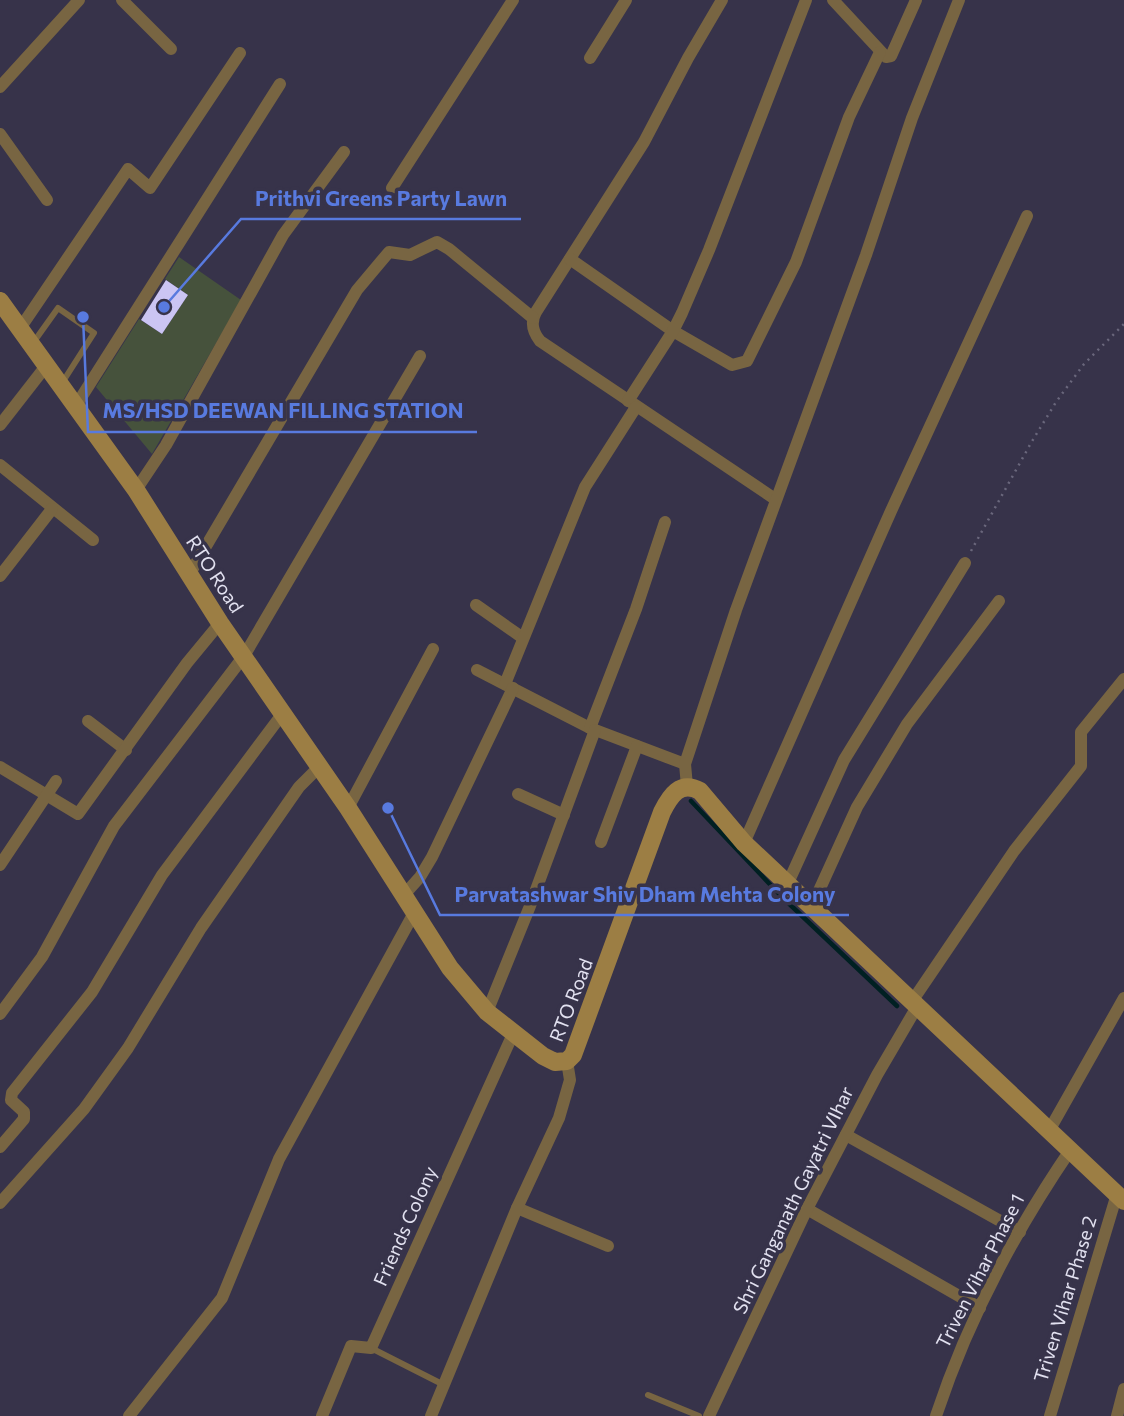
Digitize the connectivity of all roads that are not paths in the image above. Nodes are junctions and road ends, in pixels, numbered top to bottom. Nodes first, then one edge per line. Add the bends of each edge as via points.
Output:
1 (79, 0) edge
2 (122, 0) edge
3 (513, 0) edge
4 (626, 0) edge
5 (722, 0) edge
6 (806, 0) edge
7 (833, 0) edge
8 (916, 0) edge
9 (959, 0) edge
10 (171, 48) dead end
11 (880, 52) junction
12 (240, 53) dead end
13 (590, 58) dead end
14 (280, 84) dead end
15 (0, 87) edge
16 (0, 134) edge
17 (344, 152) dead end
18 (391, 188) dead end
19 (47, 200) dead end
20 (1027, 216) dead end
21 (570, 259) junction
22 (0, 301) edge
23 (533, 318) junction
24 (19, 330) junction
25 (673, 331) junction
26 (31, 346) junction
27 (420, 356) dead end
28 (46, 366) junction
29 (61, 385) junction
30 (76, 404) junction
31 (632, 404) junction
32 (0, 425) edge
33 (0, 465) edge
34 (136, 490) junction
35 (775, 499) junction
36 (52, 509) junction
37 (665, 522) dead end
38 (93, 540) dead end
39 (965, 564) road end
40 (189, 575) junction
41 (0, 576) edge
42 (999, 601) dead end
43 (476, 606) dead end
44 (220, 623) junction
45 (523, 638) junction
46 (433, 649) dead end
47 (244, 656) junction
48 (477, 670) dead end
49 (1124, 679) edge
50 (509, 686) junction
51 (284, 713) junction
52 (88, 721) dead end
53 (592, 729) junction
54 (637, 746) junction
55 (125, 750) junction
56 (685, 764) junction
57 (320, 766) junction
58 (0, 767) edge
59 (56, 781) dead end
60 (687, 786) junction
61 (518, 794) dead end
62 (46, 796) junction
63 (348, 808) junction
64 (564, 815) junction
65 (601, 842) dead end
66 (744, 842) junction
67 (0, 865) edge
68 (788, 883) junction
69 (403, 896) junction
70 (812, 906) junction
71 (414, 913) junction
72 (1124, 998) edge
73 (915, 1002) junction
74 (487, 1012) junction
75 (0, 1014) edge
76 (513, 1034) junction
77 (567, 1061) junction
78 (1050, 1129) junction
79 (846, 1135) junction
80 (0, 1147) edge
81 (1071, 1149) junction
82 (1120, 1197) edge
83 (0, 1203) edge
84 (517, 1208) junction
85 (807, 1209) junction
86 (1020, 1232) junction
87 (608, 1246) dead end
88 (980, 1308) junction
89 (371, 1348) junction
90 (444, 1385) junction
91 (1124, 1390) edge
92 (648, 1395) dead end
93 (129, 1416) edge
94 (321, 1416) edge
95 (431, 1416) edge
96 (699, 1416) edge
97 (709, 1416) edge
98 (936, 1416) edge
99 (1050, 1416) edge
100 (1117, 1416) edge

1 - 15 street
2 - 10 street
3 - 18 street
4 - 13 street
5 - 21 street via 644,142
6 - 25 street
7 - 11 street
8 - 11 street via 891,56
9 - 35 street
11 - 25 street via 849,117 796,262 747,361 732,365
12 - 24 street via 150,188 128,169
14 - 30 street
16 - 19 street
17 - 34 street via 283,235 166,445
20 - 66 street
21 - 23 street
21 - 25 street
22 - 24 street, RTO Road
23 - 31 street via 540,341
23 - 40 street via 437,242 410,255 389,252 357,290
24 - 26 street, RTO Road
25 - 31 street
26 - 28 street, RTO Road
26 - 29 lane via 58,308 94,333
27 - 47 street
28 - 29 street, RTO Road
28 - 32 street
29 - 30 street, RTO Road
30 - 34 street, RTO Road
31 - 35 street
31 - 45 street via 585,487
33 - 36 street
34 - 40 street, RTO Road
35 - 56 street
36 - 38 street
36 - 41 street
37 - 53 street
39 - 68 street via 844,761
40 - 44 street, RTO Road
42 - 70 street via 906,724 857,807
43 - 45 street
44 - 47 street, RTO Road
44 - 55 street
45 - 50 street
46 - 63 street
47 - 51 street, RTO Road
47 - 75 street via 114,826 42,957
48 - 50 street
49 - 73 street, Shri Ganganath Gayatri VIhar via 1081,732 1082,765 1014,851
50 - 53 street
50 - 69 street via 432,857
51 - 57 street, RTO Road
51 - 80 street via 162,874 92,992 12,1093 11,1100 24,1119
52 - 55 street
53 - 54 street
53 - 64 street
54 - 56 street
54 - 65 street
55 - 62 street via 78,814
56 - 60 street
57 - 63 street, RTO Road
57 - 83 street via 299,787 201,928 128,1048 84,1109
58 - 62 street
59 - 62 street
60 - 66 street via 700,791
60 - 77 street, RTO Road via 674,793 662,813 578,1045
61 - 64 street
62 - 67 street
63 - 69 street, RTO Road
64 - 74 street
66 - 68 street
68 - 70 street
69 - 71 street, RTO Road
70 - 73 street
71 - 74 street, RTO Road via 450,968
71 - 93 street via 279,1159 222,1298
72 - 78 street
73 - 78 street
73 - 79 street, Shri Ganganath Gayatri VIhar
74 - 76 street, RTO Road
76 - 77 street, RTO Road via 555,1062
76 - 89 street, Friends Colony
77 - 84 street via 570,1080 559,1118
78 - 81 street
79 - 85 street, Shri Ganganath Gayatri VIhar
79 - 86 street
81 - 82 street
81 - 86 street, Triven Vihar Phase 1
82 - 99 street, Triven Vihar Phase 2
84 - 87 street
84 - 90 street
85 - 88 street
85 - 97 street, Shri Ganganath Gayatri VIhar
86 - 88 street, Triven Vihar Phase 1
88 - 98 street, Triven Vihar Phase 1
89 - 90 lane
89 - 94 street via 351,1346
90 - 95 street
91 - 100 street
92 - 96 lane

